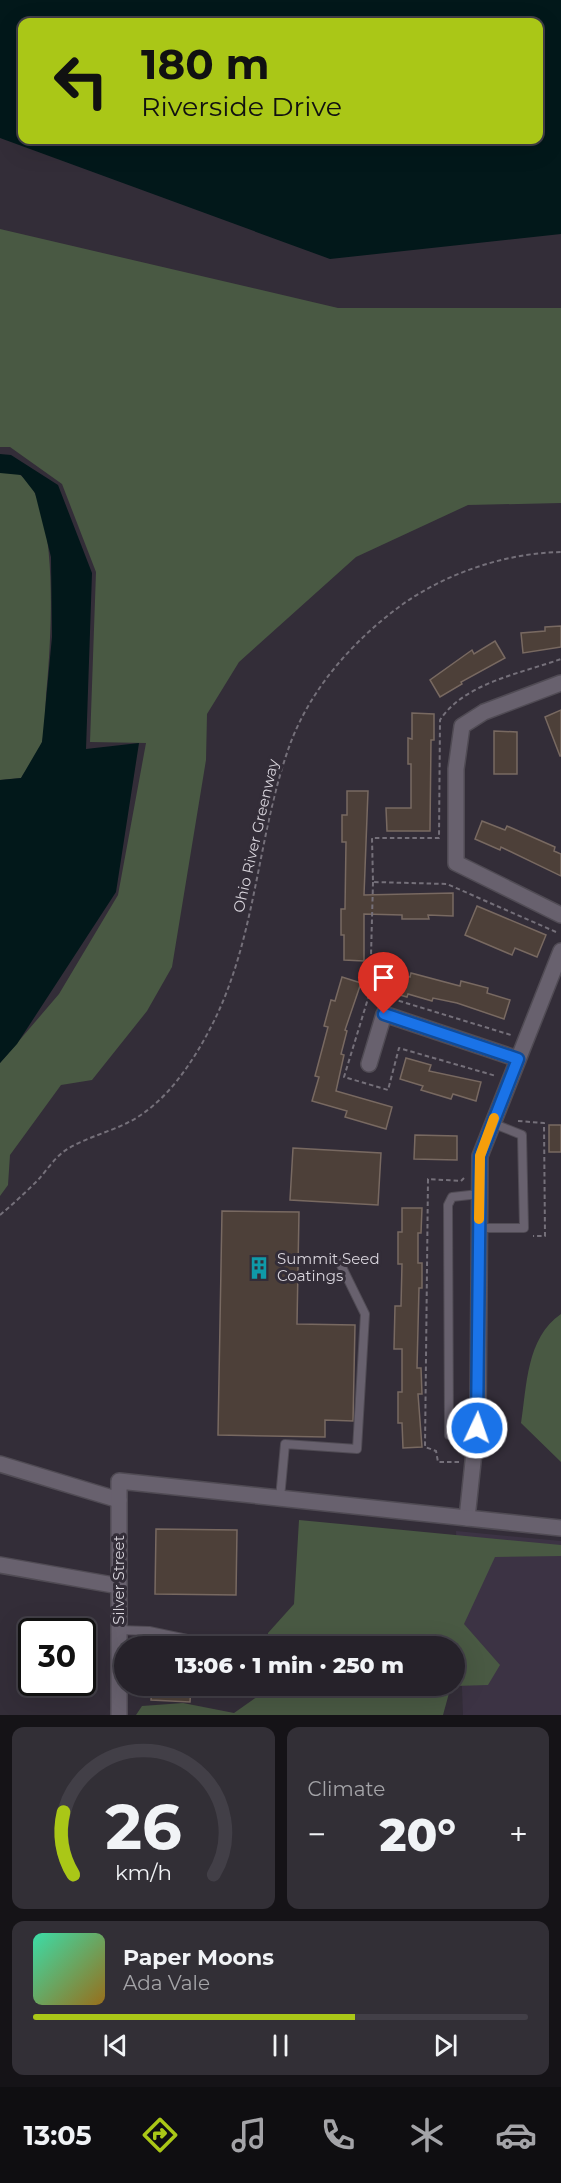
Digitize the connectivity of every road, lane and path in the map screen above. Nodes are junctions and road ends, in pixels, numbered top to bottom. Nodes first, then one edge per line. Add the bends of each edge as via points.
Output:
1 (561, 552) edge
2 (561, 683) edge
3 (373, 882) dead end
4 (561, 915) edge
5 (561, 951) edge
6 (370, 992) junction
7 (511, 1035) dead end
8 (518, 1059) junction
9 (369, 1064) dead end
10 (498, 1077) dead end
11 (492, 1123) junction
12 (466, 1172) dead end
13 (479, 1194) junction
14 (0, 1215) edge
15 (479, 1228) junction
16 (339, 1261) dead end
17 (475, 1441) junction
18 (460, 1462) dead end
19 (0, 1464) edge
20 (280, 1498) junction
21 (119, 1500) junction
22 (467, 1518) junction
23 (561, 1528) edge
24 (0, 1565) edge
25 (119, 1586) junction
26 (119, 1630) junction
27 (173, 1636) edge
28 (119, 1715) edge

1 - 14 path, Ohio River Greenway via 511,558 462,572 418,594 383,619 351,650 306,710 288,748 243,942 212,1024 171,1087 148,1110 63,1152
2 - 4 street via 484,712 462,726 456,770 456,863
3 - 6 path
5 - 8 street
6 - 7 path
6 - 10 path via 344,1077 388,1090 399,1048
8 - 9 street via 384,1014
8 - 11 street
11 - 13 street via 480,1156
11 - 15 lane via 522,1135 524,1228
12 - 18 path via 461,1181 428,1179 425,1447 436,1451 438,1462
13 - 15 street
13 - 17 lane via 452,1197 448,1205 449,1435
15 - 17 street
16 - 20 lane via 365,1314 357,1449 285,1444
17 - 22 street
19 - 21 street
20 - 21 street, Silver Street via 119,1481
20 - 22 street
21 - 25 street, Silver Street
22 - 23 street
24 - 25 street
25 - 26 street, Silver Street
26 - 27 lane
26 - 28 street, Silver Street

